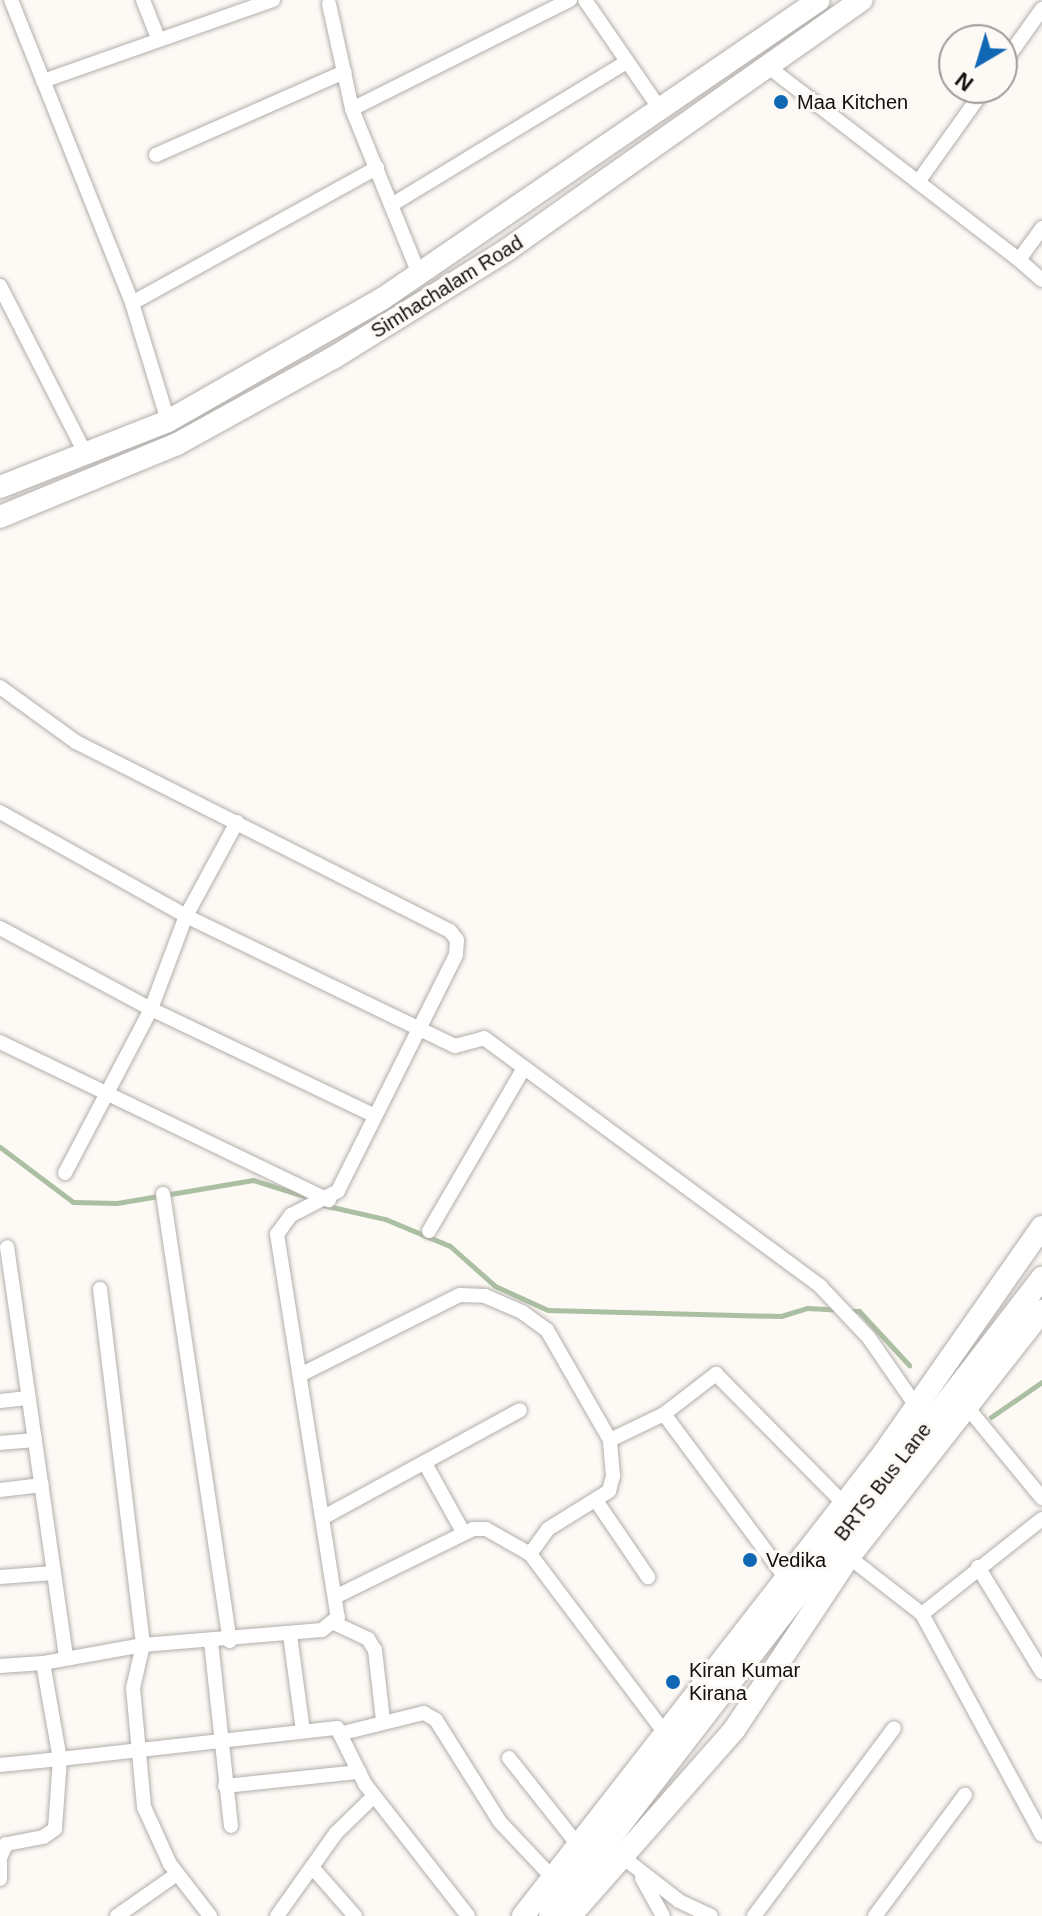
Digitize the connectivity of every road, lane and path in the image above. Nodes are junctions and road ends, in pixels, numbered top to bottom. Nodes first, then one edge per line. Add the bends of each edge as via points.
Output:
1 (11, 0) edge
2 (143, 0) edge
3 (273, 0) edge
4 (570, 0) edge
5 (585, 0) edge
6 (819, 0) edge
7 (862, 0) edge
8 (329, 1) edge
9 (1042, 9) edge
10 (158, 38) junction
11 (1018, 43) edge
12 (627, 62) junction
13 (766, 65) junction
14 (344, 72) junction
15 (43, 81) junction
16 (974, 104) edge
17 (352, 109) junction
18 (660, 109) junction
19 (677, 131) junction
20 (156, 155) dead end
21 (377, 168) junction
22 (918, 182) junction
23 (393, 204) junction
24 (1042, 228) edge
25 (1019, 260) junction
26 (419, 274) junction
27 (1042, 280) edge
28 (0, 286) edge
29 (132, 303) junction
30 (168, 421) junction
31 (177, 444) junction
32 (85, 453) junction
33 (0, 487) edge
34 (0, 517) edge
35 (0, 687) edge
36 (0, 812) edge
37 (237, 822) junction
38 (186, 916) junction
39 (0, 928) edge
40 (151, 1009) junction
41 (420, 1027) junction
42 (0, 1042) edge
43 (524, 1068) junction
44 (109, 1093) junction
45 (375, 1116) junction
46 (65, 1173) dead end
47 (163, 1194) dead end
48 (329, 1201) junction
49 (1042, 1227) edge
50 (429, 1231) dead end
51 (7, 1247) dead end
52 (1042, 1278) edge
53 (100, 1289) dead end
54 (1042, 1311) edge
55 (300, 1375) junction
56 (28, 1398) junction
57 (0, 1401) edge
58 (916, 1406) junction
59 (967, 1407) junction
60 (520, 1410) dead end
61 (664, 1414) junction
62 (35, 1440) junction
63 (610, 1440) junction
64 (0, 1443) edge
65 (427, 1467) dead end
66 (42, 1485) junction
67 (0, 1490) edge
68 (1042, 1498) edge
69 (597, 1502) junction
70 (844, 1504) junction
71 (324, 1517) junction
72 (1042, 1519) edge
73 (463, 1532) junction
74 (530, 1554) junction
75 (849, 1557) junction
76 (978, 1567) junction
77 (54, 1573) junction
78 (0, 1577) edge
79 (648, 1577) dead end
80 (786, 1578) junction
81 (337, 1596) junction
82 (922, 1614) junction
83 (334, 1623) junction
84 (290, 1635) junction
85 (230, 1641) junction
86 (211, 1642) junction
87 (143, 1645) junction
88 (66, 1656) junction
89 (43, 1663) junction
90 (0, 1666) edge
91 (1042, 1672) edge
92 (383, 1720) junction
93 (894, 1728) dead end
94 (303, 1731) junction
95 (343, 1733) junction
96 (665, 1733) junction
97 (218, 1740) junction
98 (138, 1750) junction
99 (509, 1758) dead end
100 (60, 1759) junction
101 (0, 1765) edge
102 (359, 1772) junction
103 (225, 1786) junction
104 (965, 1795) dead end
105 (374, 1796) junction
106 (231, 1826) dead end
107 (1042, 1835) edge
108 (578, 1845) junction
109 (0, 1860) edge
110 (628, 1861) junction
111 (312, 1867) junction
112 (177, 1874) junction
113 (553, 1878) junction
114 (0, 1879) edge
115 (117, 1916) edge
116 (210, 1916) edge
117 (277, 1916) edge
118 (355, 1916) edge
119 (468, 1916) edge
120 (523, 1916) edge
121 (550, 1916) edge
122 (570, 1916) edge
123 (663, 1916) edge
124 (711, 1916) edge
125 (754, 1916) edge
126 (875, 1916) edge

1 - 15 street
2 - 10 street
3 - 10 street
4 - 17 street
5 - 12 street
6 - 18 main road
7 - 13 main road, Simhachalam Road
8 - 14 street
9 - 11 street
10 - 15 street
12 - 18 street
12 - 23 street
13 - 19 main road, Simhachalam Road
13 - 22 street
14 - 17 street
14 - 20 street
15 - 29 street
16 - 22 street
17 - 21 street
18 - 19 main road
18 - 26 main road
19 - 31 main road, Simhachalam Road via 507,250 257,404
21 - 23 street
21 - 29 street
22 - 25 street
23 - 26 street
24 - 25 street
25 - 27 street
26 - 30 main road
28 - 32 street
29 - 30 street
30 - 31 main road
30 - 32 main road
31 - 34 main road, Simhachalam Road
32 - 33 main road
35 - 37 street via 76,742
36 - 38 street
37 - 38 street
37 - 41 street via 450,931 457,940 456,955
38 - 40 street
38 - 41 street
39 - 40 street
40 - 44 street
40 - 45 street
41 - 43 street via 455,1046 484,1038
41 - 45 street
42 - 44 street
43 - 50 street
43 - 58 street via 837,1303
44 - 46 street
44 - 48 street
45 - 48 street
47 - 85 street
48 - 55 street via 282,1222 277,1234
49 - 58 main road
51 - 56 street
52 - 121 main road, BRTS Bus Lane
53 - 87 street
54 - 59 main road
55 - 63 street via 460,1295 485,1296 547,1330
55 - 71 street
56 - 57 street
56 - 62 street
58 - 70 main road
59 - 68 street
59 - 75 main road
60 - 71 street
61 - 63 street
61 - 70 street via 716,1374
61 - 80 street
62 - 64 street
62 - 66 street
63 - 69 street via 613,1476 609,1491
65 - 73 street
66 - 67 street
66 - 77 street
69 - 74 street via 548,1529
69 - 79 street
70 - 80 main road
71 - 81 street
72 - 76 street
73 - 74 street via 486,1529
73 - 81 street
74 - 96 street
75 - 82 street
75 - 110 main road via 734,1730
76 - 82 street
76 - 91 street
77 - 78 street
77 - 88 street
80 - 96 main road
81 - 83 street
82 - 107 street
83 - 84 street
83 - 92 street via 368,1639 375,1650
84 - 85 street
84 - 94 street
85 - 86 street
86 - 87 street
86 - 97 street
87 - 88 street
87 - 98 street via 133,1688
88 - 89 street
89 - 90 street
89 - 100 street
92 - 95 street
92 - 113 street via 424,1713 436,1720 500,1822
93 - 125 street
94 - 95 street via 328,1725
94 - 97 street
95 - 102 street
96 - 108 main road
97 - 98 street
97 - 103 street
98 - 100 street
98 - 112 street via 144,1807
99 - 108 street
100 - 101 street
100 - 109 street via 55,1829 43,1837 6,1844
102 - 103 street
102 - 105 street
103 - 106 street
104 - 126 street
105 - 111 street via 336,1833
105 - 119 street
108 - 113 main road
109 - 114 street
110 - 122 main road
110 - 123 street
110 - 124 street via 679,1901
111 - 117 street
111 - 118 street
112 - 115 street
112 - 116 street
113 - 120 main road

